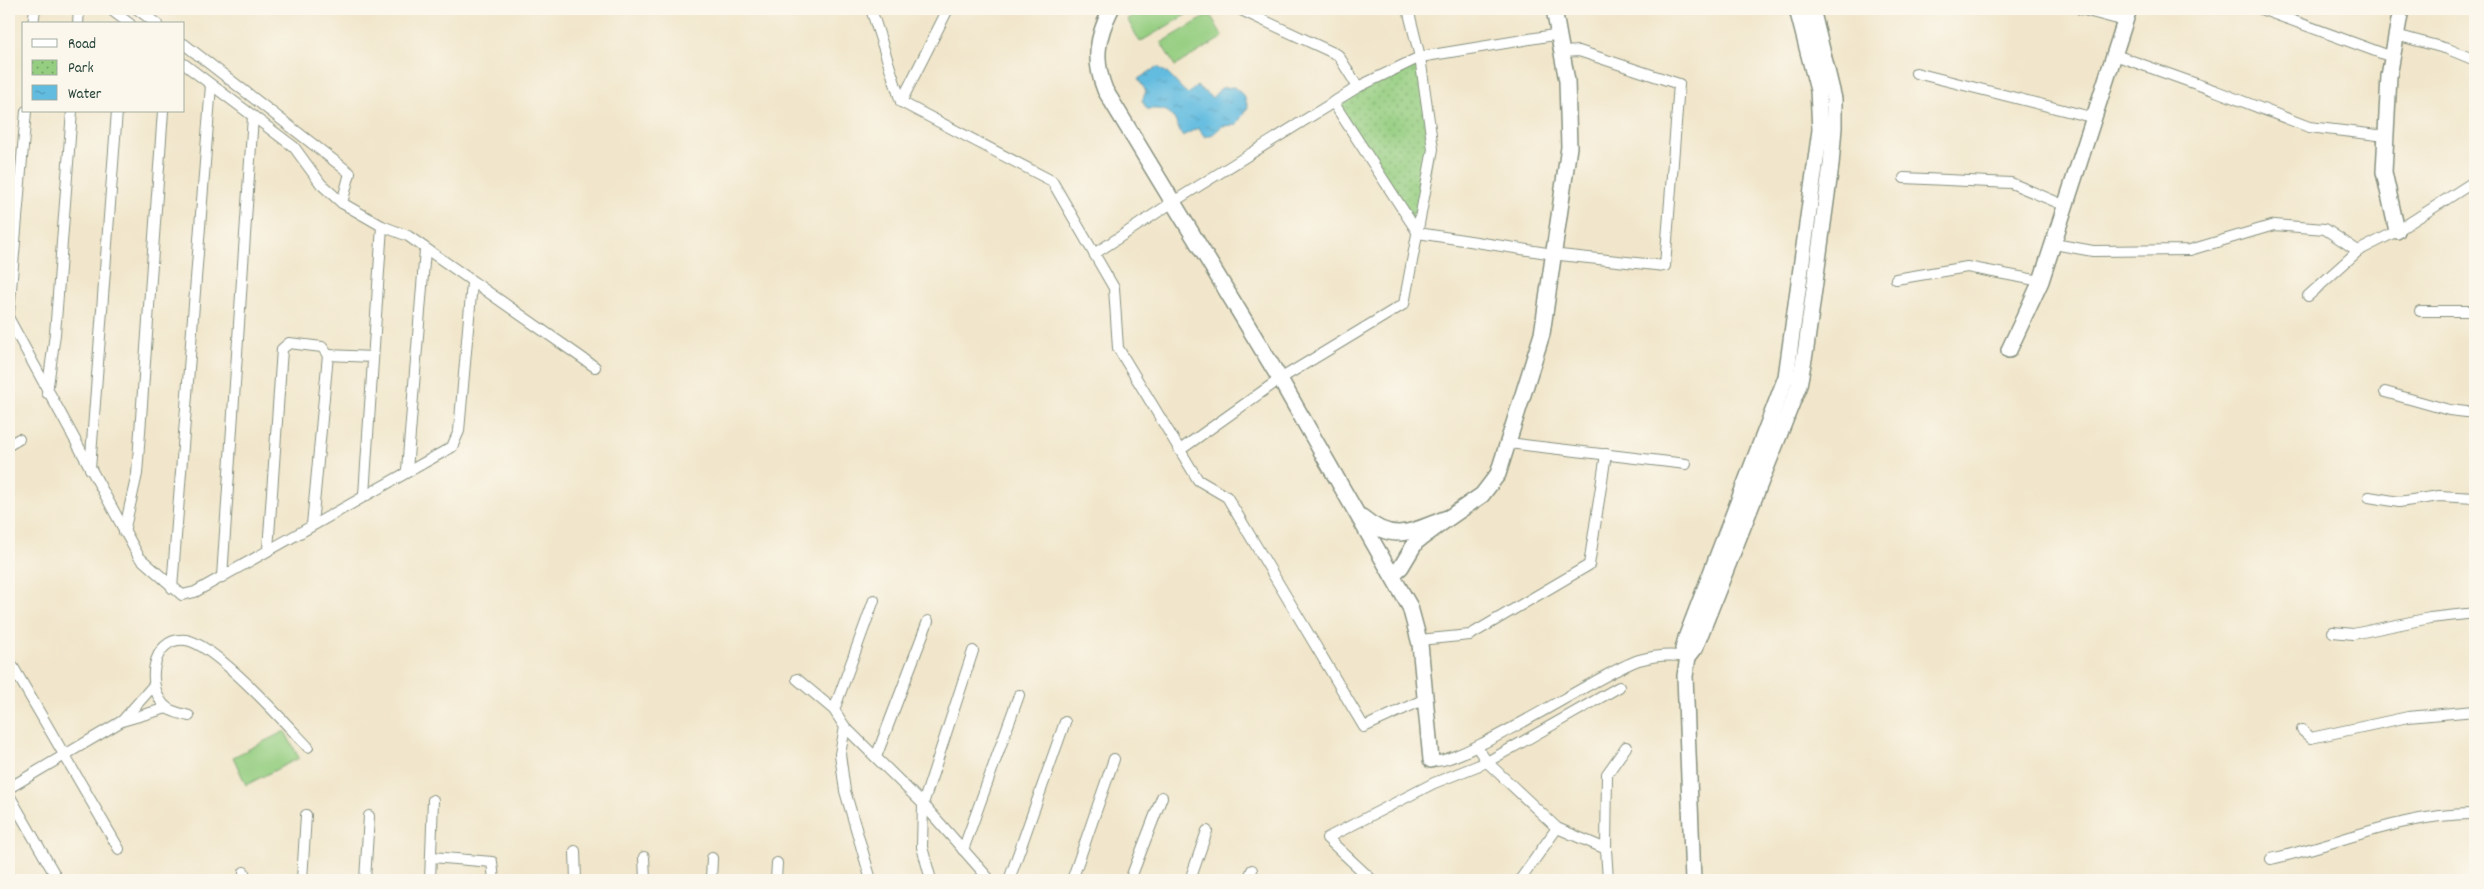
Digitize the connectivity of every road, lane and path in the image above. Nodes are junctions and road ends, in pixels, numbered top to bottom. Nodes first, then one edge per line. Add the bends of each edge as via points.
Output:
1 (35, 9) edge
2 (79, 9) edge
3 (110, 9) edge
4 (137, 9) edge
5 (871, 9) edge
6 (948, 9) edge
7 (1111, 9) edge
8 (1239, 9) edge
9 (1408, 9) edge
10 (1554, 9) edge
11 (1797, 9) edge
12 (1812, 9) edge
13 (2080, 9) edge
14 (2261, 9) edge
15 (2401, 9) edge
16 (2127, 15) edge
17 (33, 22) edge
18 (78, 22) edge
19 (126, 22) edge
20 (154, 22) edge
21 (1560, 34) junction
22 (2396, 35) junction
23 (185, 45) edge
24 (1564, 52) junction
25 (2115, 55) junction
26 (1420, 57) junction
27 (1817, 57) junction
28 (2392, 58) junction
29 (2475, 60) edge
30 (185, 65) edge
31 (1916, 73) dead end
32 (211, 85) junction
33 (1358, 87) junction
34 (901, 102) junction
35 (1333, 102) junction
36 (26, 112) edge
37 (72, 112) edge
38 (117, 112) edge
39 (163, 112) edge
40 (253, 116) junction
41 (2096, 118) junction
42 (2386, 136) junction
43 (1904, 178) dead end
44 (2475, 181) edge
45 (342, 202) junction
46 (1173, 202) junction
47 (2066, 206) junction
48 (382, 226) junction
49 (2397, 231) junction
50 (1418, 233) junction
51 (2054, 244) junction
52 (425, 250) junction
53 (2358, 251) junction
54 (1094, 254) junction
55 (1555, 254) junction
56 (1896, 279) dead end
57 (2041, 281) junction
58 (472, 283) junction
59 (2308, 296) dead end
60 (2420, 311) dead end
61 (2475, 311) edge
62 (9, 313) edge
63 (9, 318) edge
64 (2009, 350) dead end
65 (328, 355) junction
66 (374, 357) junction
67 (595, 367) dead end
68 (1280, 379) junction
69 (2385, 392) dead end
70 (47, 393) junction
71 (2475, 413) edge
72 (19, 439) dead end
73 (1508, 443) junction
74 (9, 445) edge
75 (1180, 450) junction
76 (1606, 454) junction
77 (1686, 464) dead end
78 (90, 470) junction
79 (407, 470) junction
80 (364, 495) junction
81 (2369, 497) dead end
82 (2475, 498) edge
83 (1358, 514) junction
84 (1450, 517) junction
85 (312, 525) junction
86 (124, 532) junction
87 (1402, 534) junction
88 (268, 550) junction
89 (1385, 561) junction
90 (1392, 575) junction
91 (222, 577) junction
92 (172, 588) junction
93 (874, 600) dead end
94 (2475, 613) edge
95 (928, 621) dead end
96 (2333, 632) dead end
97 (1420, 640) junction
98 (973, 651) dead end
99 (1688, 657) junction
100 (9, 660) edge
101 (796, 679) dead end
102 (153, 686) junction
103 (1619, 686) dead end
104 (1019, 695) dead end
105 (1424, 699) junction
106 (167, 708) junction
107 (834, 710) junction
108 (2475, 710) edge
109 (189, 716) dead end
110 (122, 721) junction
111 (1065, 722) dead end
112 (845, 727) junction
113 (2302, 730) dead end
114 (308, 747) dead end
115 (1478, 747) junction
116 (1626, 747) dead end
117 (64, 755) junction
118 (876, 757) junction
119 (1114, 759) dead end
120 (1431, 760) joint
121 (1487, 762) junction
122 (9, 788) edge
123 (9, 794) edge
124 (1162, 797) dead end
125 (433, 800) dead end
126 (923, 804) junction
127 (2475, 814) edge
128 (306, 815) dead end
129 (369, 816) dead end
130 (1557, 828) junction
131 (1207, 831) dead end
132 (119, 849) dead end
133 (963, 850) junction
134 (1606, 850) junction
135 (575, 851) dead end
136 (432, 857) junction
137 (644, 857) dead end
138 (712, 858) dead end
139 (2271, 860) dead end
140 (777, 863) dead end
141 (1252, 870) dead end
142 (58, 880) edge
143 (302, 880) edge
144 (365, 880) edge
145 (430, 880) edge
146 (494, 880) edge
147 (576, 880) edge
148 (645, 880) edge
149 (712, 880) edge
150 (776, 880) edge
151 (871, 880) edge
152 (931, 880) edge
153 (990, 880) edge
154 (1009, 880) edge
155 (1072, 880) edge
156 (1130, 880) edge
157 (1190, 880) edge
158 (1248, 880) edge
159 (1372, 880) edge
160 (1520, 880) edge
161 (1608, 880) edge
162 (1693, 880) edge

1 - 17 street
2 - 18 street
3 - 19 street
4 - 20 street
5 - 34 street
6 - 34 street
7 - 46 street via 1098,40 1099,74 1105,90
8 - 33 street via 1338,55
9 - 26 street
10 - 21 street
11 - 27 street
12 - 27 street
13 - 16 street
14 - 28 street
15 - 22 street
16 - 25 street
21 - 24 street
21 - 26 street
22 - 28 street
22 - 29 street
23 - 45 street via 350,173
24 - 55 street via 1569,147
24 - 55 street via 1579,51 1679,84 1665,266
25 - 41 street
25 - 42 street via 2309,127
26 - 33 street
26 - 50 street via 1433,149
27 - 99 street via 1834,99 1834,127 1799,385
28 - 42 street
30 - 32 street
31 - 41 street
32 - 40 street
32 - 92 street
33 - 35 street
34 - 54 street via 1052,181
35 - 46 street
35 - 50 street
36 - 62 street
37 - 70 street via 55,334
38 - 78 street
39 - 86 street via 137,474
40 - 45 street via 294,147 321,184
40 - 91 street
41 - 47 street
42 - 49 street via 2384,172
43 - 47 street via 2011,183
44 - 49 street
45 - 48 street
46 - 54 street
46 - 68 street
47 - 51 street
48 - 52 street via 408,236
48 - 66 street
49 - 53 street
50 - 55 street
50 - 68 street via 1404,304
51 - 53 street via 2093,251 2190,250 2274,225 2325,229
51 - 57 street
52 - 58 street
52 - 79 street
53 - 59 street
54 - 75 street via 1114,288 1118,348
55 - 73 street via 1542,334
56 - 57 street via 1967,268
57 - 64 street
58 - 67 street
58 - 79 street via 459,431 452,447
60 - 61 street
63 - 70 street
65 - 66 street
65 - 85 street
65 - 88 street via 322,347 289,343 282,349
66 - 80 street
68 - 75 street
68 - 83 street
69 - 71 street via 2449,410
70 - 78 street
72 - 74 street
73 - 76 street
73 - 84 street via 1498,474 1490,486 1482,496
75 - 105 street via 1198,480 1227,497 1364,727
76 - 77 street
76 - 97 street via 1589,564 1470,634
78 - 86 street
79 - 80 street
80 - 85 street
81 - 82 street via 2399,502 2439,496
83 - 87 street via 1374,527
83 - 89 street
84 - 87 street
84 - 90 street via 1416,542
85 - 88 street
86 - 92 street via 138,557
87 - 89 street via 1387,540
88 - 91 street
89 - 90 street
90 - 97 street via 1410,607
91 - 92 street via 196,592 182,595
93 - 107 street
94 - 96 street via 2430,618 2353,634
95 - 118 street
97 - 105 street
98 - 126 street
99 - 115 street via 1670,654 1639,660 1609,672
99 - 162 street via 1685,676
100 - 117 street
101 - 107 street
102 - 106 street
102 - 110 street
102 - 114 street via 154,664 160,650 170,643 186,640 218,656
103 - 121 street
104 - 133 street
105 - 120 street
106 - 109 street
106 - 110 street
107 - 112 street
108 - 113 street via 2408,717 2311,738
110 - 117 street
111 - 154 street
112 - 118 street
112 - 151 street via 840,754 845,790
115 - 120 street via 1438,762
115 - 121 street
116 - 134 street via 1607,774
117 - 122 street
117 - 132 street
118 - 126 street
119 - 155 street
121 - 130 street
121 - 159 street via 1434,783 1327,838
123 - 142 street
124 - 156 street
125 - 136 street
126 - 133 street
126 - 152 street via 922,847
127 - 139 street via 2420,819
128 - 143 street
129 - 144 street
130 - 134 street
130 - 160 street
131 - 157 street
133 - 153 street
134 - 161 street
135 - 147 street
136 - 145 street
136 - 146 street via 492,862
137 - 148 street
138 - 149 street
140 - 150 street
141 - 158 street

